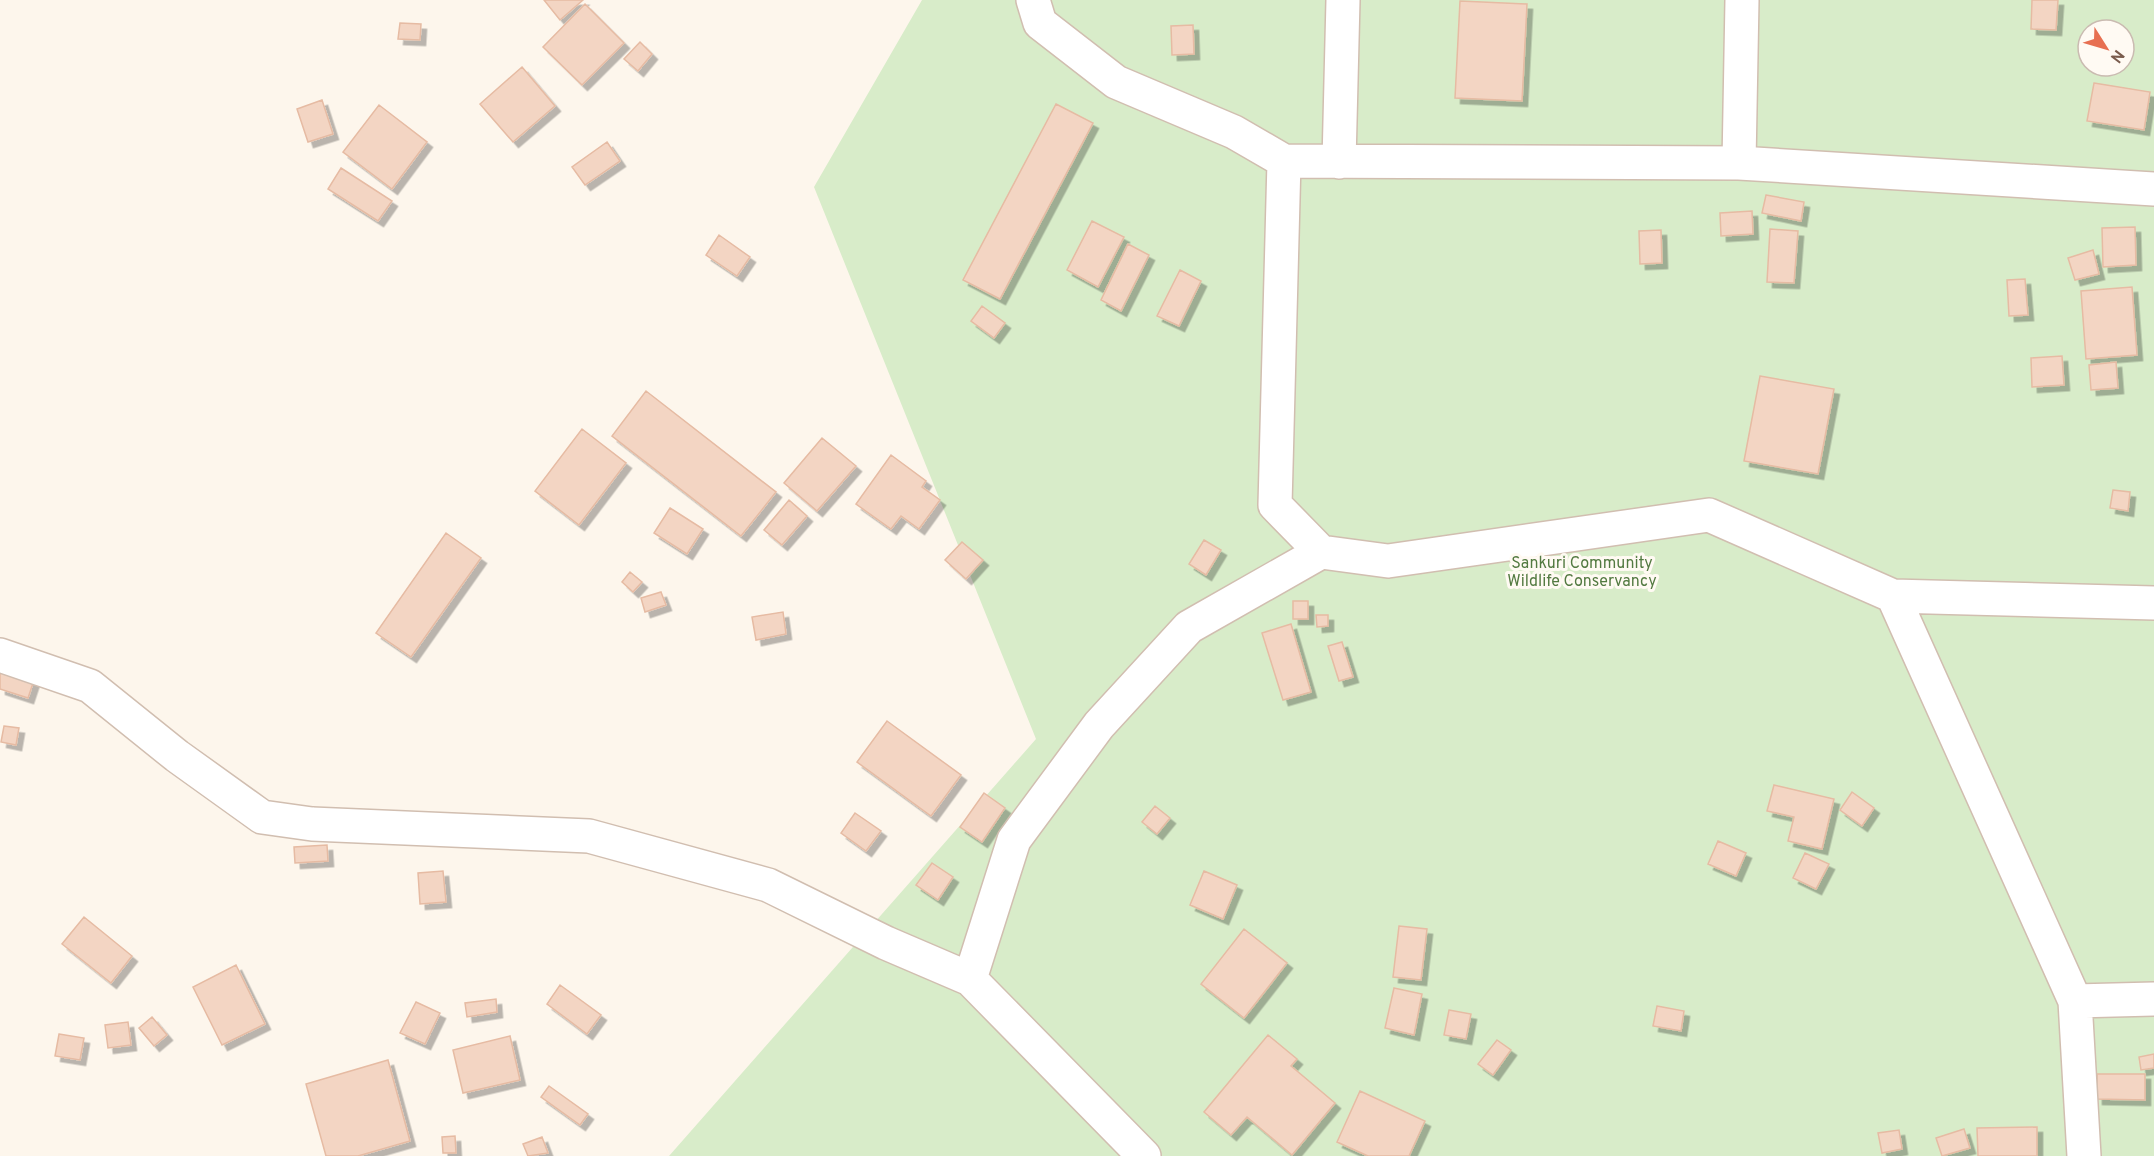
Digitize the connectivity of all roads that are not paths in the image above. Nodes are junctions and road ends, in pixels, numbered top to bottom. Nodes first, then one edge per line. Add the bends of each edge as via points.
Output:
1 (1033, 0) edge
2 (1343, 0) edge
3 (1742, 0) edge
4 (1284, 161) junction
5 (1339, 162) junction
6 (1739, 163) junction
7 (2154, 189) edge
8 (1321, 552) junction
9 (1893, 596) junction
10 (2154, 603) edge
11 (0, 655) edge
12 (970, 979) junction
13 (2154, 999) edge
14 (2075, 1001) junction
15 (1144, 1156) edge
16 (2084, 1156) edge

1 - 4 street via 1040,23 1116,82 1234,132
2 - 5 street
3 - 6 street
4 - 5 street
4 - 8 street via 1275,505
5 - 6 street
6 - 7 street
8 - 9 street via 1388,561 1709,515
8 - 12 street via 1188,627 1099,725 1014,840
9 - 10 street
9 - 14 street
11 - 12 street via 90,686 262,817 312,824 589,836 768,885
12 - 15 street
13 - 14 street
14 - 16 street

